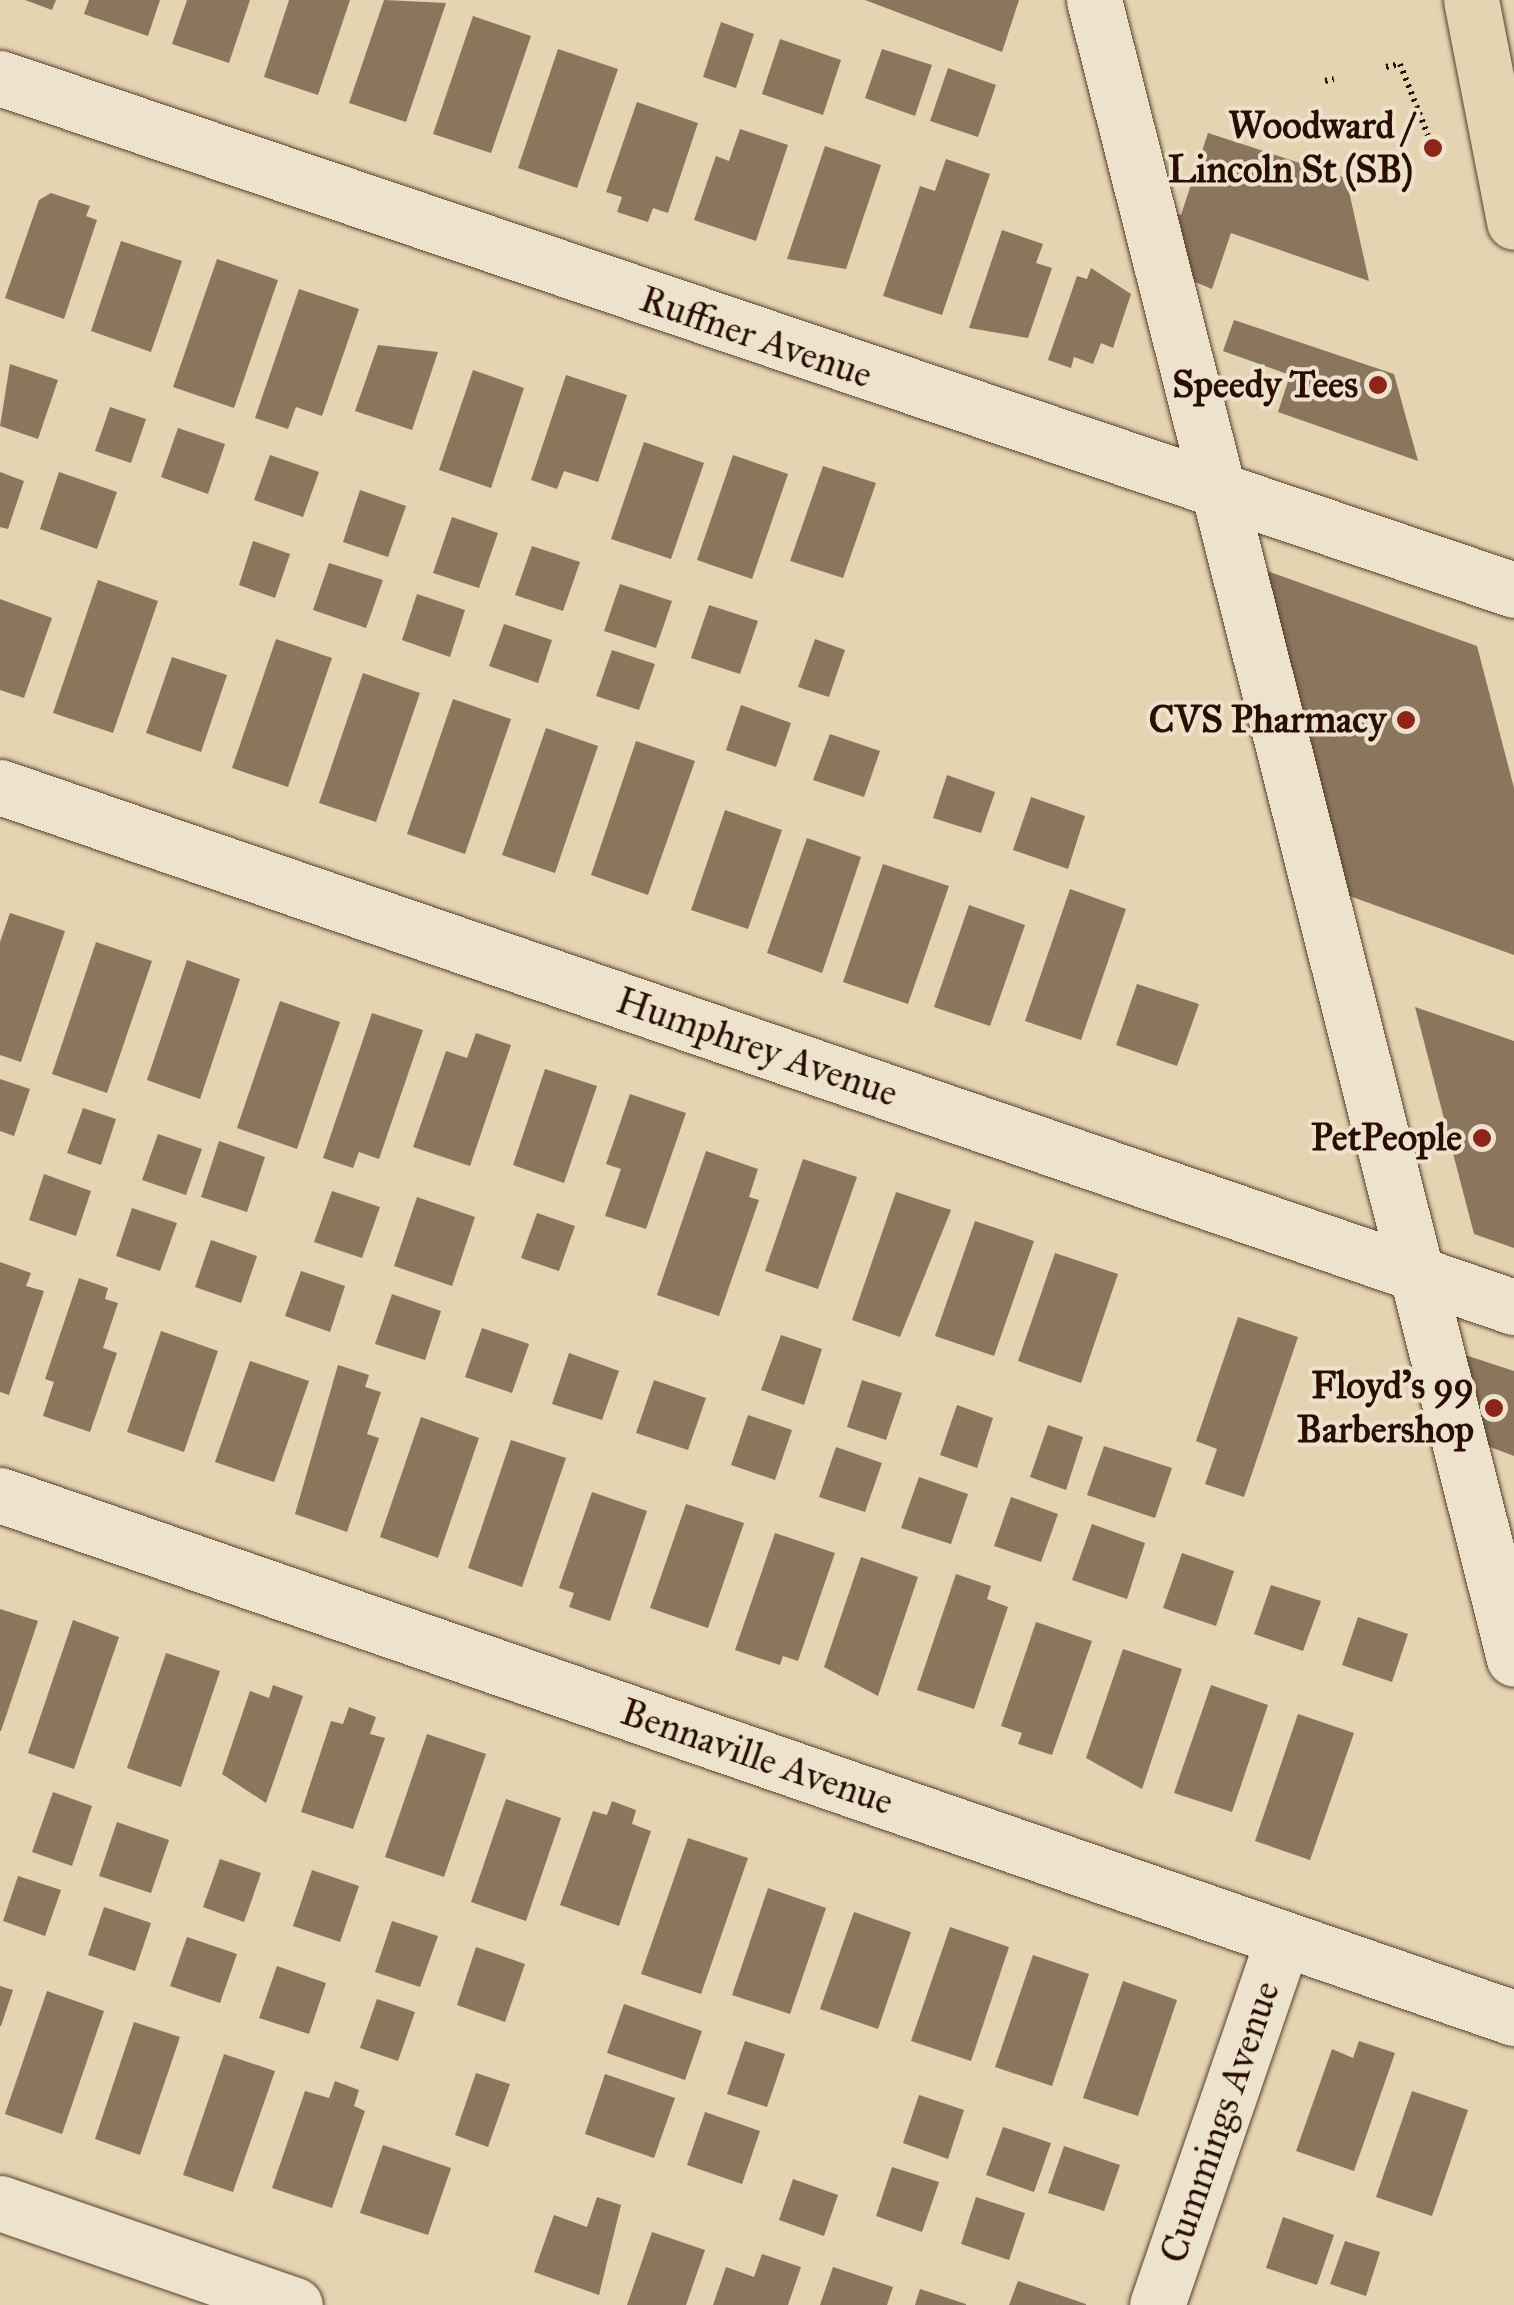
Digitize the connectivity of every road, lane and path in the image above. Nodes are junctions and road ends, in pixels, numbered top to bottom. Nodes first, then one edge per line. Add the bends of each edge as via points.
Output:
1 (1094, 0) edge
2 (1472, 0) edge
3 (1386, 67) dead end
4 (1514, 70) edge
5 (0, 78) edge
6 (1496, 141) junction
7 (1431, 143) dead end
8 (1514, 222) edge
9 (1216, 494) junction
10 (1514, 590) edge
11 (0, 787) edge
12 (1414, 1273) junction
13 (1514, 1307) edge
14 (0, 1495) edge
15 (1514, 1659) edge
16 (1283, 1940) junction
17 (1514, 2018) edge
18 (0, 2204) edge
19 (295, 2305) edge
20 (1157, 2305) edge

1 - 9 street
2 - 6 main road
3 - 7 path via 1400,64
4 - 6 main road via 1500,90
5 - 9 street, Ruffner Avenue
6 - 8 main road
9 - 10 street, Ruffner Avenue
9 - 12 street
11 - 12 street, Humphrey Avenue
12 - 13 street, Humphrey Avenue
12 - 15 street
14 - 16 street, Bennaville Avenue
16 - 17 street, Bennaville Avenue
16 - 20 street, Cummings Avenue
18 - 19 street

